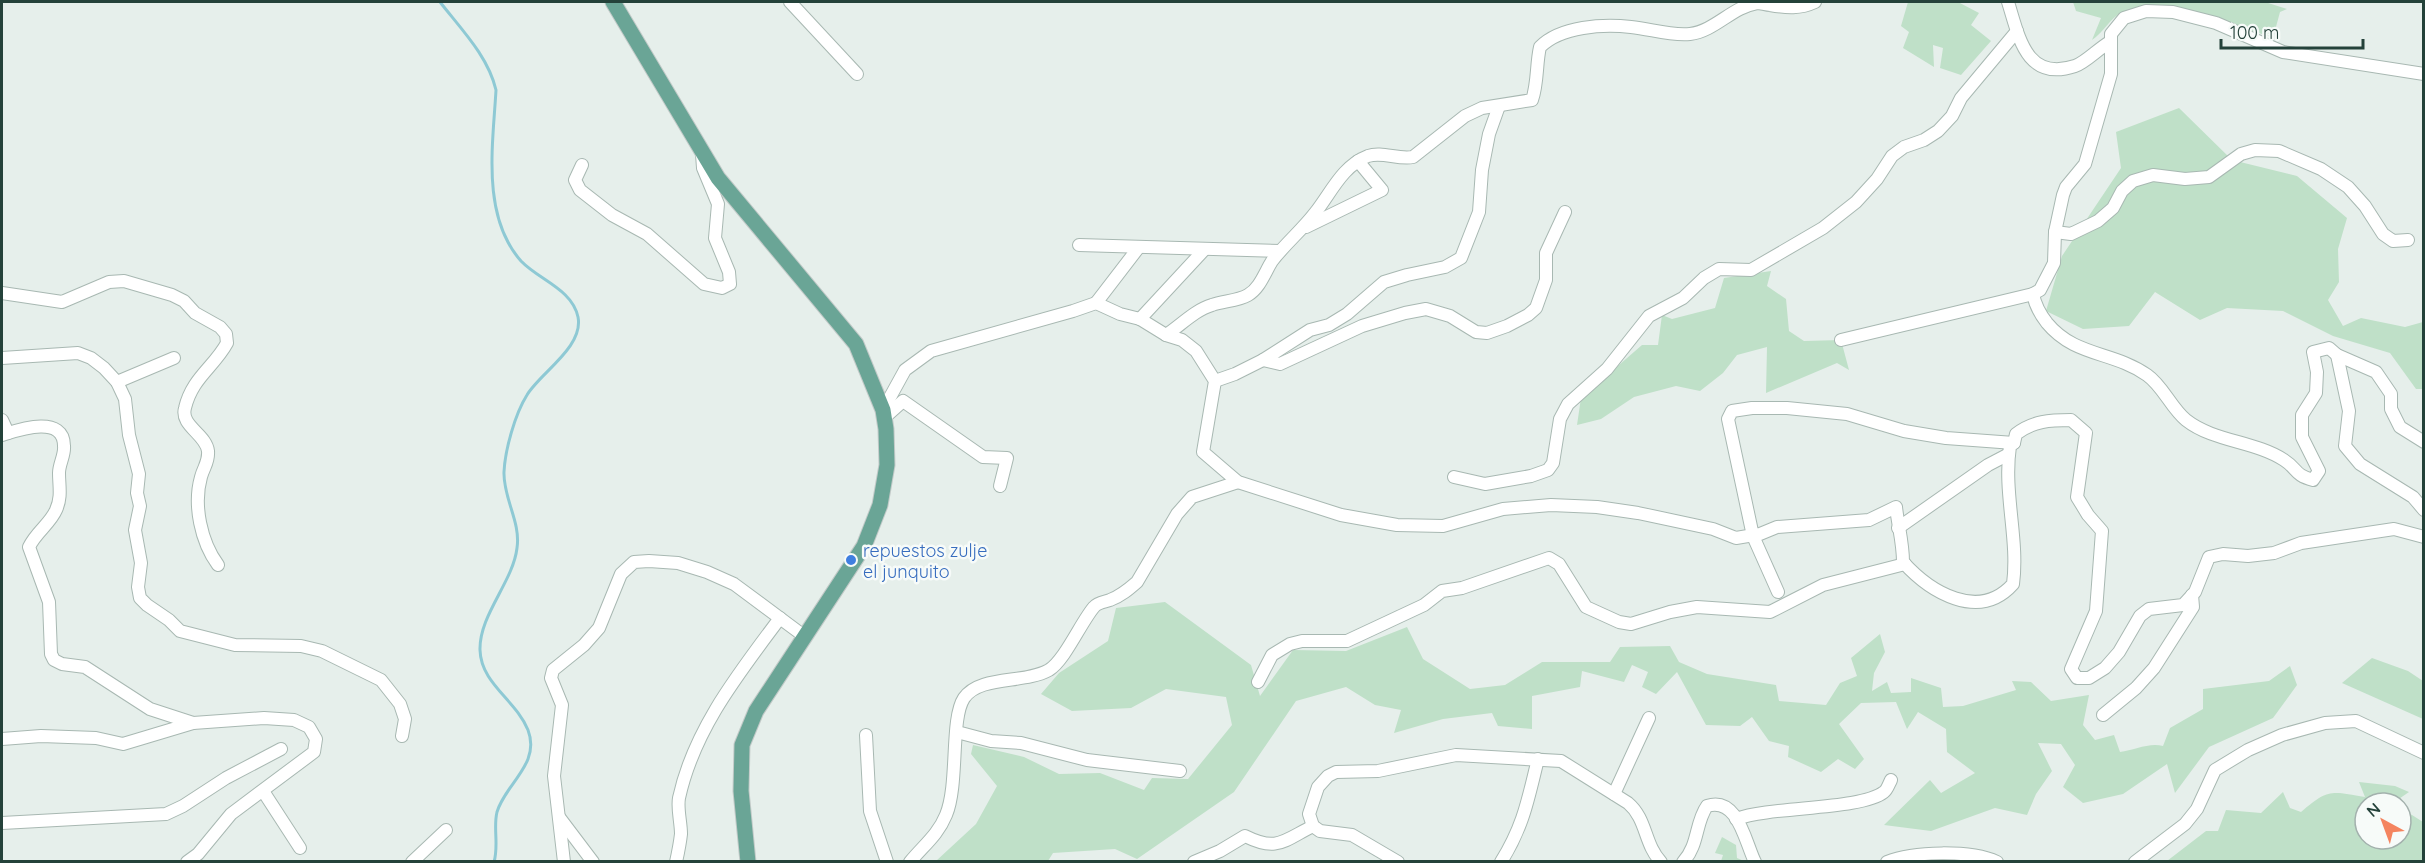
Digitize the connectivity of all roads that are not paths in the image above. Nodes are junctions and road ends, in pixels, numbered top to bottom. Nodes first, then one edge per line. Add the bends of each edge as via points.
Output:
1 (613, 2) edge
2 (790, 2) edge
3 (1814, 2) edge
4 (2008, 2) edge
5 (2017, 31) junction
6 (2110, 42) junction
7 (2424, 74) edge
8 (857, 75) dead end
9 (1499, 106) junction
10 (701, 150) junction
11 (1358, 161) junction
12 (582, 165) dead end
13 (1565, 212) dead end
14 (1301, 230) junction
15 (2055, 232) junction
16 (2408, 240) dead end
17 (1079, 245) dead end
18 (1139, 247) junction
19 (1204, 250) junction
20 (1280, 251) junction
21 (2, 293) edge
22 (2033, 294) junction
23 (1096, 303) junction
24 (1140, 319) junction
25 (1166, 335) junction
26 (1841, 340) dead end
27 (2337, 356) junction
28 (2, 358) edge
29 (174, 358) dead end
30 (1263, 360) junction
31 (1215, 381) junction
32 (117, 382) junction
33 (883, 414) junction
34 (2, 420) edge
35 (5, 434) edge
36 (2424, 442) edge
37 (2011, 448) junction
38 (1454, 477) dead end
39 (1238, 482) junction
40 (1000, 486) dead end
41 (2424, 510) edge
42 (1899, 528) junction
43 (1753, 536) junction
44 (2424, 537) edge
45 (1905, 564) junction
46 (218, 565) dead end
47 (1778, 592) dead end
48 (2192, 595) junction
49 (780, 618) junction
50 (804, 636) junction
51 (1258, 682) dead end
52 (2103, 715) dead end
53 (1649, 718) dead end
54 (193, 723) junction
55 (957, 732) junction
56 (866, 735) dead end
57 (402, 736) dead end
58 (2, 739) edge
59 (281, 749) dead end
60 (2424, 753) edge
61 (1538, 759) junction
62 (1180, 771) dead end
63 (1891, 780) dead end
64 (263, 791) junction
65 (1614, 794) junction
66 (559, 816) junction
67 (1736, 819) junction
68 (2, 823) edge
69 (1313, 826) junction
70 (446, 830) dead end
71 (300, 848) dead end
72 (679, 859) edge
73 (187, 861) edge
74 (412, 861) edge
75 (564, 861) edge
76 (593, 861) edge
77 (748, 861) edge
78 (886, 861) edge
79 (910, 861) edge
80 (1194, 861) edge
81 (1398, 861) edge
82 (1501, 861) edge
83 (1661, 861) edge
84 (1683, 861) edge
85 (1755, 861) edge
86 (1887, 861) edge
87 (1997, 861) edge
88 (2135, 861) edge

1 - 10 main road
2 - 8 street
3 - 9 street via 1803,8 1758,3 1692,34 1612,26 1556,35 1540,47 1533,100
4 - 5 street
5 - 6 street via 2029,58 2039,66 2054,69 2077,66
5 - 38 street via 1961,99 1952,116 1924,140 1892,156 1856,202 1823,228 1751,270 1719,269 1683,298 1649,316 1607,369 1568,404 1560,419 1553,463 1548,470 1485,484
6 - 7 street via 2111,34 2124,18 2146,11 2173,12 2216,23 2283,52
6 - 15 street via 2111,74 2101,114 2085,164 2066,187
9 - 11 street via 1465,116 1413,157 1370,155
9 - 30 street via 1482,170 1479,212 1461,258 1445,267 1384,282 1347,314 1310,330
10 - 12 street via 703,168 718,204 715,238 729,272 730,284 722,288 704,284 647,234 612,215 580,190 575,180
10 - 33 main road via 718,178 856,344
11 - 14 street via 1328,192
11 - 14 street via 1382,190
13 - 30 street via 1546,253 1546,280 1536,308 1508,326 1487,333 1476,332 1450,316 1426,309 1362,326 1280,364
14 - 20 street
15 - 16 street via 2071,234 2098,221 2133,181 2153,175 2209,177 2241,154 2255,150 2279,151 2321,170 2349,187 2383,234 2393,241
15 - 22 street via 2054,263 2040,290
17 - 18 street
18 - 19 street
18 - 23 street
19 - 20 street
19 - 24 street
20 - 25 street via 1248,295 1200,310
21 - 46 street via 62,302 110,282 124,281 184,301 226,334 227,343 199,376 184,412 187,422 207,445 208,460 201,477 199,503 203,539
22 - 26 street
22 - 27 street via 2044,320 2073,346 2118,359 2148,376 2186,420 2214,435 2284,460 2300,476 2313,480 2319,471 2302,437 2302,415 2316,393 2313,352 2329,348
23 - 24 street
23 - 33 street via 930,351 905,370
24 - 25 street
25 - 31 street via 1182,340 1196,351
27 - 36 street via 2376,372 2391,394 2391,409 2400,427
27 - 41 street via 2349,411 2345,446 2360,464 2413,497
28 - 32 street via 78,353 91,358
29 - 32 street
30 - 31 street
31 - 39 street via 1203,452
32 - 57 street via 125,399 139,474 140,506 135,530 141,562 140,598 180,631 235,645 301,646 322,651 381,680 400,704 405,719
33 - 40 street via 903,401 983,457 1007,458
33 - 50 main road via 887,465 880,505 864,546
34 - 35 street
35 - 54 street via 39,425 50,427 63,439 65,447 57,509 28,547 49,602 54,660 85,667 150,709
37 - 42 street
37 - 43 street via 1904,431 1847,414 1787,408 1732,411 1728,419
37 - 45 street via 2008,501 2014,577 2004,594 1987,601 1954,598 1933,589
37 - 48 street via 2016,434 2028,425 2048,420 2071,420 2086,433 2077,497 2102,531 2102,545 2096,611 2071,669 2077,678 2089,678 2105,668 2140,615 2149,609 2183,605
39 - 43 street via 1341,515 1397,525 1443,526 1503,509 1551,505 1638,513 1713,529 1736,538
39 - 55 street via 1192,497 1137,582 1096,605 1051,669 979,685 970,691 962,701
42 - 43 street via 1896,507 1869,520 1778,527
42 - 45 street
43 - 47 street
44 - 48 street via 2394,529 2301,543 2274,553 2209,557
45 - 51 street via 1823,585 1770,612 1697,607 1631,624 1586,607 1571,579 1549,558 1462,588 1442,591 1424,605 1347,641 1290,644 1272,655
48 - 52 street via 2193,607 2154,668
49 - 50 street
49 - 66 street via 734,584 707,572 678,563 634,562 615,585 599,628 553,670 551,678 562,705 554,776
49 - 72 street via 708,723 686,775 678,800
50 - 77 main road via 756,711 742,745 741,790
53 - 65 street
54 - 58 street via 123,744 96,738
54 - 64 street via 264,718 294,720 309,727 316,739 314,752
55 - 62 street via 1087,760
55 - 79 street via 955,776 947,814 935,837
56 - 78 street via 870,811
59 - 68 street via 166,814
60 - 88 street via 2356,721 2325,723 2282,735 2215,770 2197,809 2185,824
61 - 65 street via 1561,761
61 - 69 street via 1456,755 1378,771 1336,772 1318,788 1310,814
61 - 82 street via 1525,815
63 - 67 street via 1885,792 1869,799
64 - 71 street
64 - 73 street via 231,814 198,854
65 - 83 street via 1638,812 1648,844
66 - 75 street
66 - 76 street
67 - 84 street via 1725,806 1707,806 1693,849
67 - 85 street
69 - 80 street via 1270,846 1245,836
69 - 81 street via 1320,831 1352,835
70 - 74 street
86 - 87 street via 1915,854 1947,854

